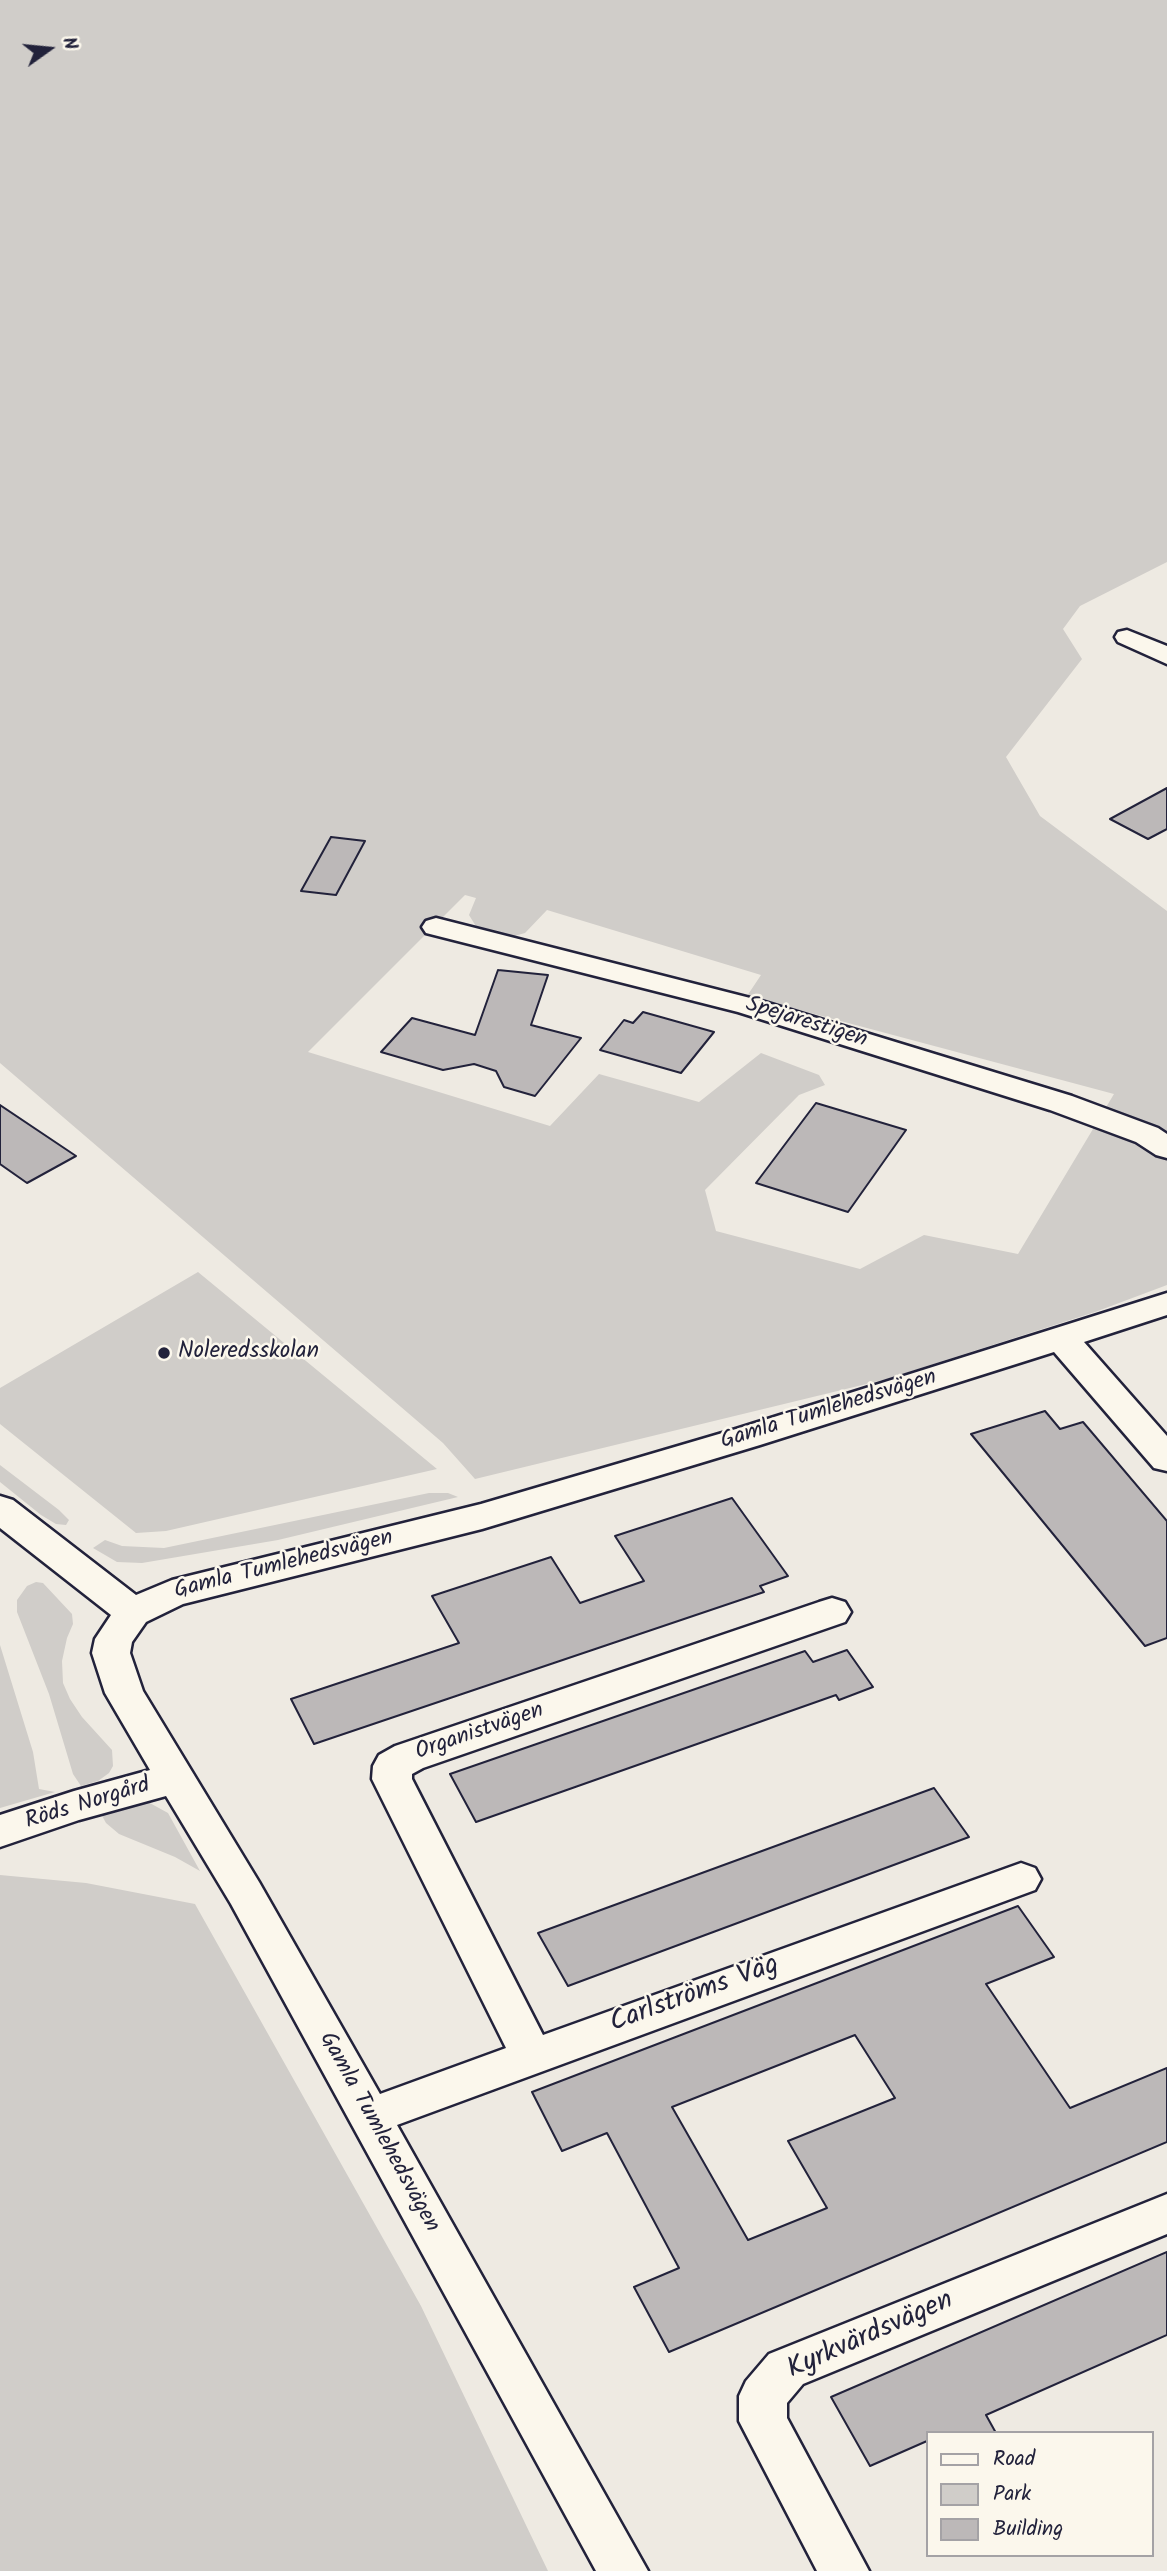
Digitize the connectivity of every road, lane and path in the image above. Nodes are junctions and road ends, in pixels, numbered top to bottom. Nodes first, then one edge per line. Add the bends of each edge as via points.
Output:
1 (1127, 637) dead end
2 (1167, 656) edge
3 (436, 927) dead end
4 (1167, 1148) edge
5 (1167, 1304) edge
6 (1061, 1338) junction
7 (1167, 1459) edge
8 (0, 1509) edge
9 (133, 1612) junction
10 (832, 1612) dead end
11 (177, 1778) junction
12 (0, 1831) edge
13 (1021, 1879) dead end
14 (531, 2055) junction
15 (370, 2116) junction
16 (1167, 2214) edge
17 (623, 2571) edge
18 (844, 2571) edge

1 - 2 street
3 - 4 street, Spejarestigen via 748,1006 1061,1103 1147,1135
5 - 6 street, Gamla Tumlehedsvägen
6 - 7 street
6 - 9 street, Gamla Tumlehedsvägen via 482,1516 172,1593
8 - 9 street
9 - 11 street, Gamla Tumlehedsvägen via 114,1639 111,1653 124,1693
10 - 14 street, Organistvägen via 408,1757 393,1766 392,1779
11 - 12 street, Röds Norgård via 74,1805
11 - 15 street, Gamla Tumlehedsvägen
13 - 14 street, Carlströms Väg
14 - 15 street, Carlströms Väg
15 - 17 street, Gamla Tumlehedsvägen
16 - 18 street, Kyrkvärdsvägen via 786,2369 763,2396 763,2421

